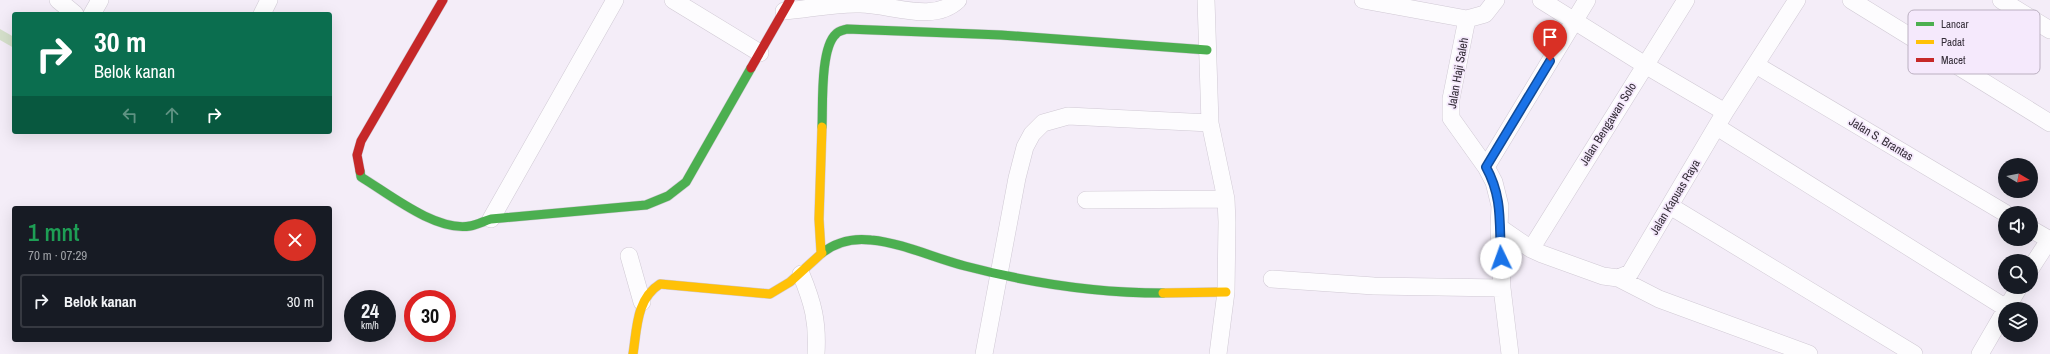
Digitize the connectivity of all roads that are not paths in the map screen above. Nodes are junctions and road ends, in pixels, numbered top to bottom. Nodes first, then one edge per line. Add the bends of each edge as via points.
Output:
1 (58, 0) edge
2 (100, 0) edge
3 (269, 0) edge
4 (443, 0) edge
5 (615, 0) edge
6 (673, 0) edge
7 (958, 0) edge
8 (1206, 0) edge
9 (1362, 0) edge
10 (1496, 0) edge
11 (1541, 0) edge
12 (1587, 0) edge
13 (1686, 0) edge
14 (1796, 0) edge
15 (1851, 0) edge
16 (2000, 0) edge
17 (787, 5) edge
18 (2017, 10) edge
19 (73, 12) edge
20 (93, 12) edge
21 (263, 12) edge
22 (1467, 18) junction
23 (1574, 21) junction
24 (2040, 24) edge
25 (2050, 30) edge
26 (1908, 35) edge
27 (1207, 50) junction
28 (760, 52) junction
29 (1645, 65) junction
30 (1756, 65) junction
31 (1971, 74) edge
32 (1721, 120) junction
33 (1210, 123) junction
34 (2050, 123) edge
35 (1486, 167) junction
36 (1226, 199) junction
37 (1086, 200) dead end
38 (1670, 206) junction
39 (1998, 209) edge
40 (491, 219) junction
41 (1499, 227) junction
42 (2038, 233) edge
43 (2049, 240) edge
44 (1531, 249) junction
45 (821, 252) junction
46 (629, 256) dead end
47 (2038, 257) edge
48 (801, 274) junction
49 (999, 274) junction
50 (1618, 278) junction
51 (1272, 279) dead end
52 (1502, 288) junction
53 (1226, 292) junction
54 (642, 302) junction
55 (1998, 303) edge
56 (1998, 322) edge
57 (632, 354) edge
58 (816, 354) edge
59 (984, 354) edge
60 (1218, 354) edge
61 (1510, 354) edge
62 (1810, 354) edge
63 (1914, 354) edge
64 (1980, 354) edge

1 - 19 street
2 - 20 street
3 - 21 street
4 - 40 street via 361,141 356,155 358,166 361,177 436,221 447,225 469,226
5 - 40 street
6 - 28 street
7 - 17 street via 952,6 922,12 861,4
8 - 27 street
9 - 22 street
10 - 22 street via 1485,14
11 - 23 street
12 - 23 street
13 - 29 street, Jalan Bengawan Solo
14 - 30 street, Jalan Kapuas Raya
15 - 26 street
16 - 18 street
17 - 28 street
22 - 35 street, Jalan Haji Saleh via 1451,99 1451,118
23 - 29 street
23 - 35 street
24 - 25 street
27 - 33 street
27 - 45 street via 942,32 847,29 836,33 829,44 824,69 819,219
28 - 40 street via 686,182 675,193 663,200 646,204
29 - 32 street
29 - 44 street, Jalan Bengawan Solo
30 - 32 street, Jalan Kapuas Raya
30 - 39 street, Jalan S. Brantas
31 - 34 street
32 - 38 street, Jalan Kapuas Raya
32 - 55 street
33 - 36 street
33 - 49 street via 1068,116 1043,123 1032,134 1025,148
35 - 41 street, Jalan Haji Saleh via 1494,182 1500,206
36 - 37 street
36 - 53 street
38 - 50 street, Jalan Kapuas Raya via 1630,273
38 - 63 street
41 - 44 street
41 - 52 street, Jalan Haji Saleh
42 - 43 street
43 - 47 street
44 - 50 street via 1603,276
45 - 48 street
45 - 49 street via 845,242 876,240
46 - 54 street
48 - 54 street via 783,289 770,294 660,284 653,286
48 - 58 street via 816,314
49 - 53 street via 1089,291
49 - 59 street
50 - 62 street via 1659,299
51 - 52 street via 1374,286
52 - 61 street, Jalan Haji Saleh
53 - 60 street
54 - 57 street
56 - 64 street

